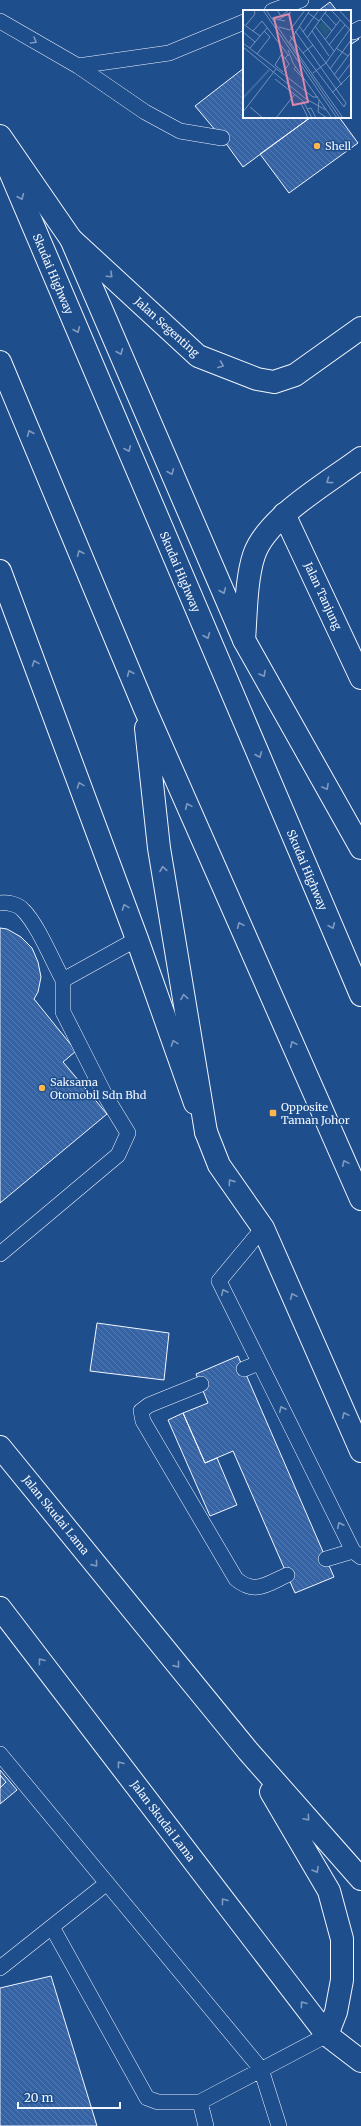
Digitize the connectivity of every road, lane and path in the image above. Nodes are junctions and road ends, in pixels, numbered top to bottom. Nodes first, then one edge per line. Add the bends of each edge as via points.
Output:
1 (301, 0) edge
2 (275, 10) edge
3 (0, 21) edge
4 (243, 22) edge
5 (78, 66) junction
6 (0, 136) edge
7 (222, 138) dead end
8 (0, 148) edge
9 (71, 239) junction
10 (361, 328) edge
11 (0, 362) edge
12 (361, 458) edge
13 (284, 514) junction
14 (0, 571) edge
15 (244, 640) junction
16 (361, 678) edge
17 (145, 709) junction
18 (361, 848) edge
19 (0, 904) edge
20 (137, 939) junction
21 (62, 980) junction
22 (361, 995) edge
23 (206, 1132) junction
24 (361, 1199) edge
25 (263, 1228) junction
26 (0, 1254) edge
27 (259, 1363) junction
28 (244, 1369) dead end
29 (201, 1384) dead end
30 (0, 1447) edge
31 (361, 1451) edge
32 (357, 1554) edge
33 (326, 1559) dead end
34 (287, 1575) dead end
35 (0, 1608) edge
36 (248, 1751) junction
37 (0, 1754) edge
38 (361, 1879) edge
39 (107, 1884) junction
40 (52, 1927) junction
41 (0, 1968) edge
42 (327, 2035) junction
43 (361, 2061) edge
44 (261, 2069) junction
45 (200, 2102) junction
46 (206, 2126) edge
47 (279, 2126) edge

1 - 2 lane
3 -> 5 lane
4 - 5 lane via 168,53
5 - 7 lane via 145,112 180,131
6 - 9 main road
8 -> 22 main road, Skudai Highway
9 -> 10 main road, Jalan Segenting via 198,356 257,379 274,382 295,375
9 -> 15 main road
17 -> 11 main road
12 -> 13 main road
13 - 15 main road via 269,530 254,555
13 - 16 main road, Jalan Tanjung
20 -> 14 main road
15 -> 18 main road
23 -> 17 main road via 159,848
24 -> 17 main road
19 - 21 lane via 6,902 22,908 32,921
20 - 21 lane
23 -> 20 main road
21 - 26 lane via 63,1012 106,1097 128,1133 118,1155
25 -> 23 main road via 219,1165
27 -> 25 lane via 219,1281
31 -> 25 main road
27 - 28 lane
32 -> 27 lane
29 - 34 lane via 149,1405 141,1411 143,1421 236,1579 246,1587 258,1588
30 -> 36 main road, Jalan Skudai Lama
32 - 33 lane
42 -> 35 main road, Jalan Skudai Lama
36 -> 38 main road, Jalan Skudai Lama
36 -> 42 main road, Jalan Skudai Lama via 329,1891 342,1938 342,1980 336,2012
37 - 39 lane
39 - 40 lane
39 - 44 lane
40 - 41 lane
40 - 45 lane via 148,2098 158,2102
42 - 43 main road, Jalan Skudai Lama
42 - 44 lane
44 - 45 lane
44 - 47 lane
45 - 46 lane

